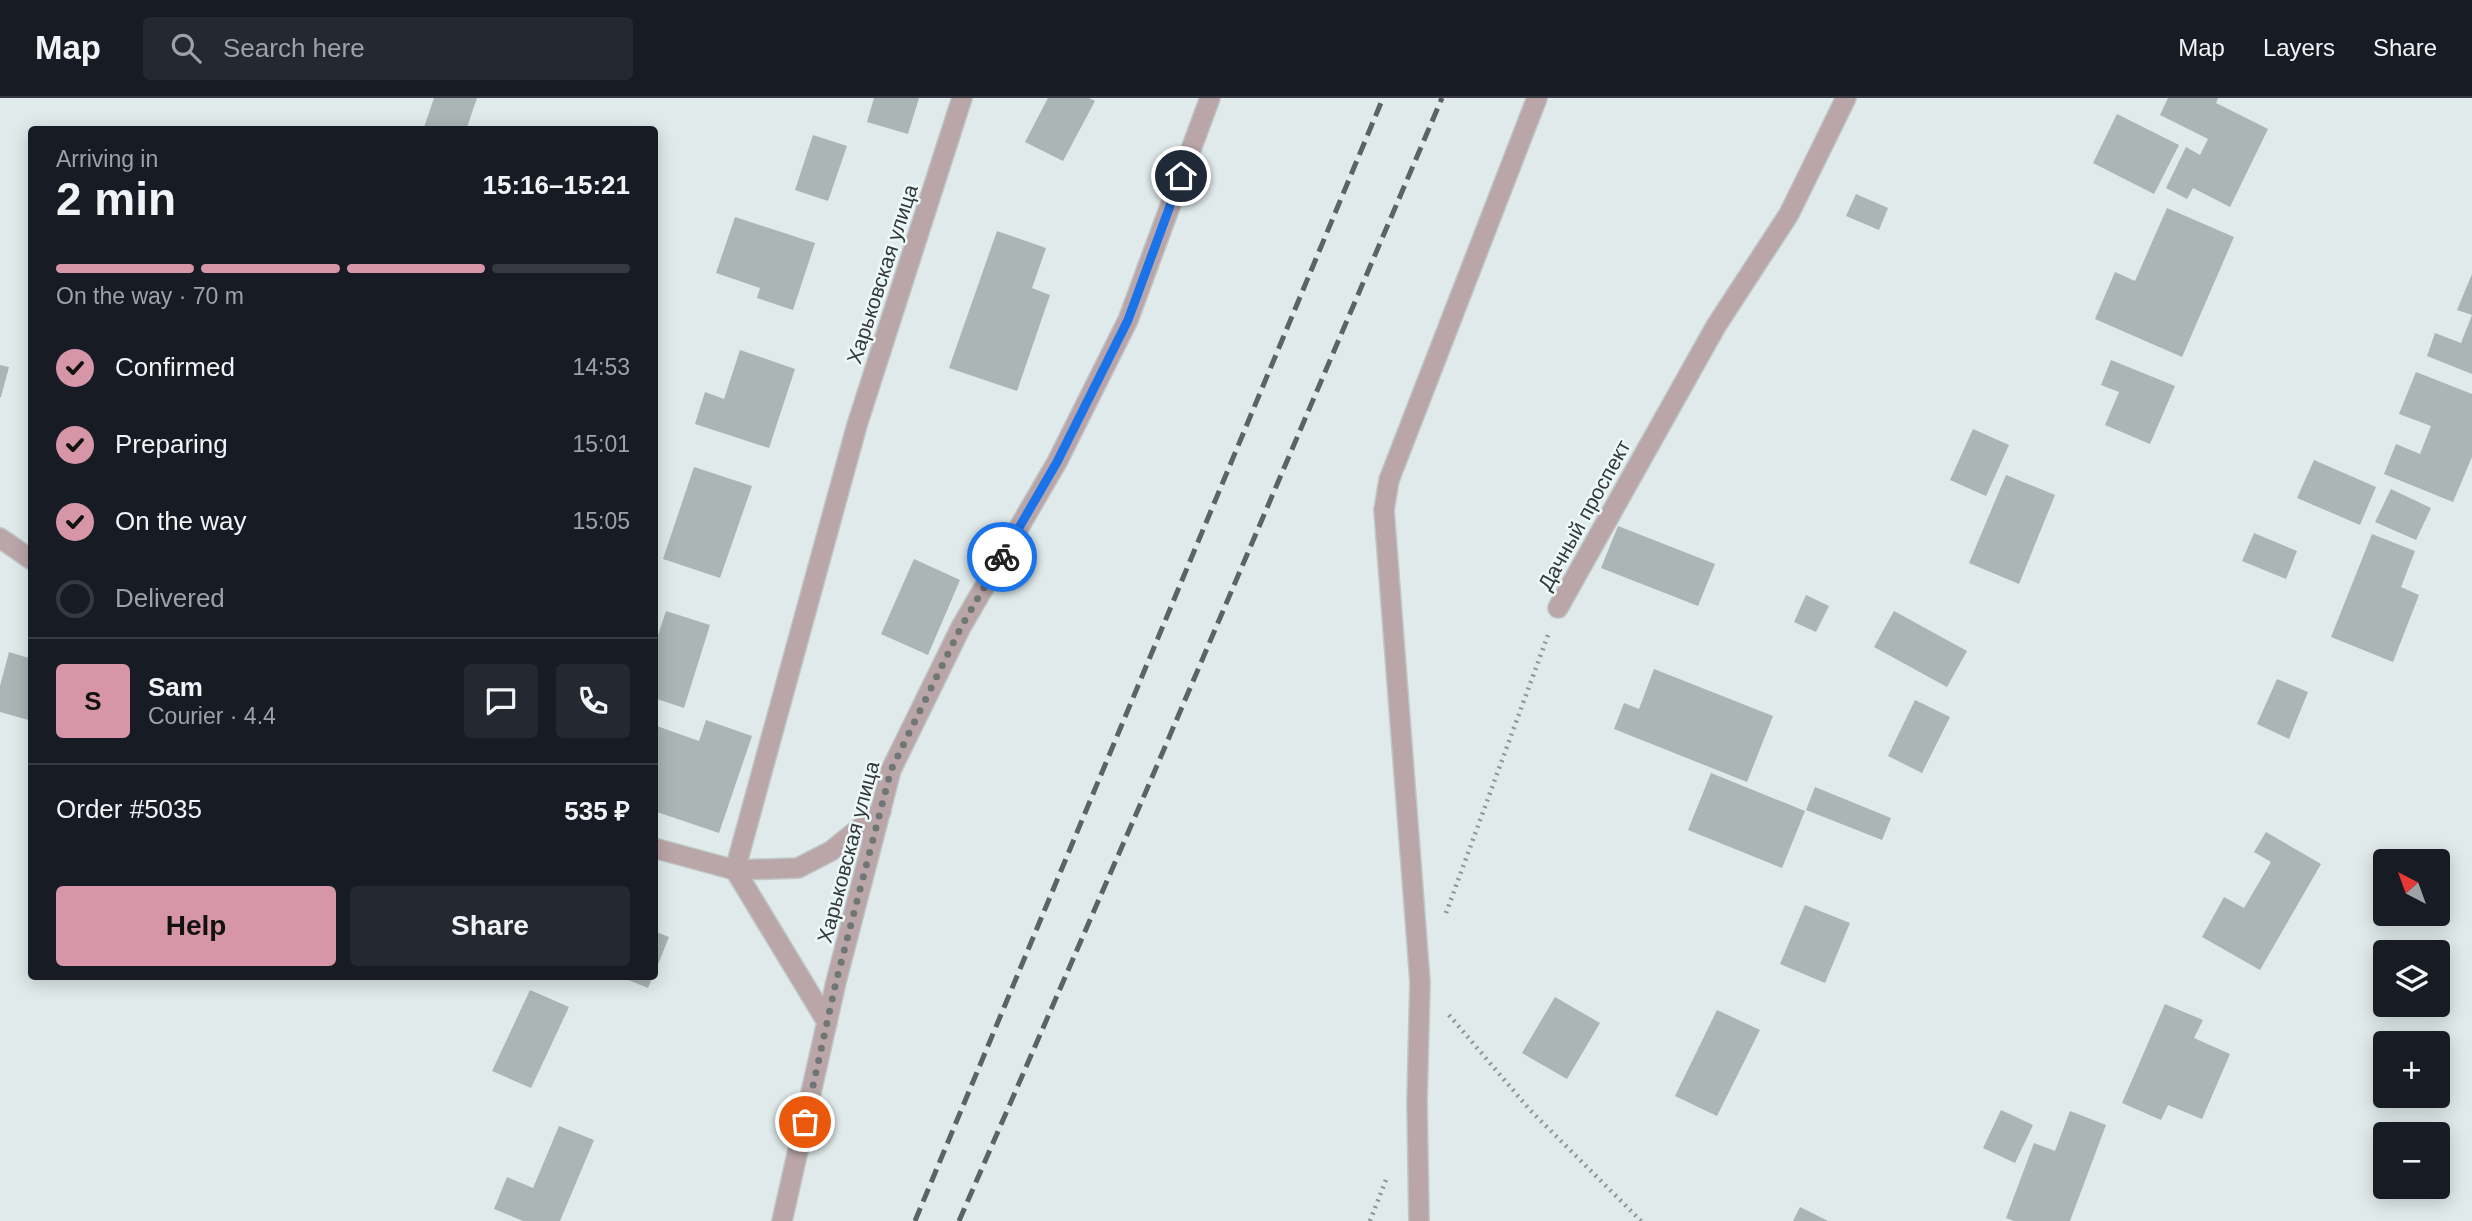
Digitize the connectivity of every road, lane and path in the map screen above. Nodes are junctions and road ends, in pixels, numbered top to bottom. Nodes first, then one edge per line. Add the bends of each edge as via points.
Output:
1 (962, 98) edge
2 (1210, 98) edge
3 (1537, 98) edge
4 (1846, 98) edge
5 (0, 538) edge
6 (28, 557) edge
7 (1558, 608) joint
8 (881, 811) junction
9 (658, 849) edge
10 (735, 870) junction
11 (1444, 918) dead end
12 (1420, 982) junction
13 (827, 1022) junction
14 (782, 1221) edge
15 (1419, 1221) edge
16 (1641, 1221) edge

1 - 10 street, Харьковская улица via 857,425
2 - 8 street, Харьковская улица via 1128,320 1057,462 961,627 891,770
3 - 12 street via 1389,480 1384,510
4 - 7 street, Дачный проспект via 1789,214 1716,326
5 - 6 street
7 - 11 path, Дачный проспект
8 - 10 street via 831,851 798,868
8 - 13 street, Харьковская улица
9 - 10 street
10 - 13 street
12 - 15 street
12 - 16 path via 1530,1110
13 - 14 street, Харьковская улица

